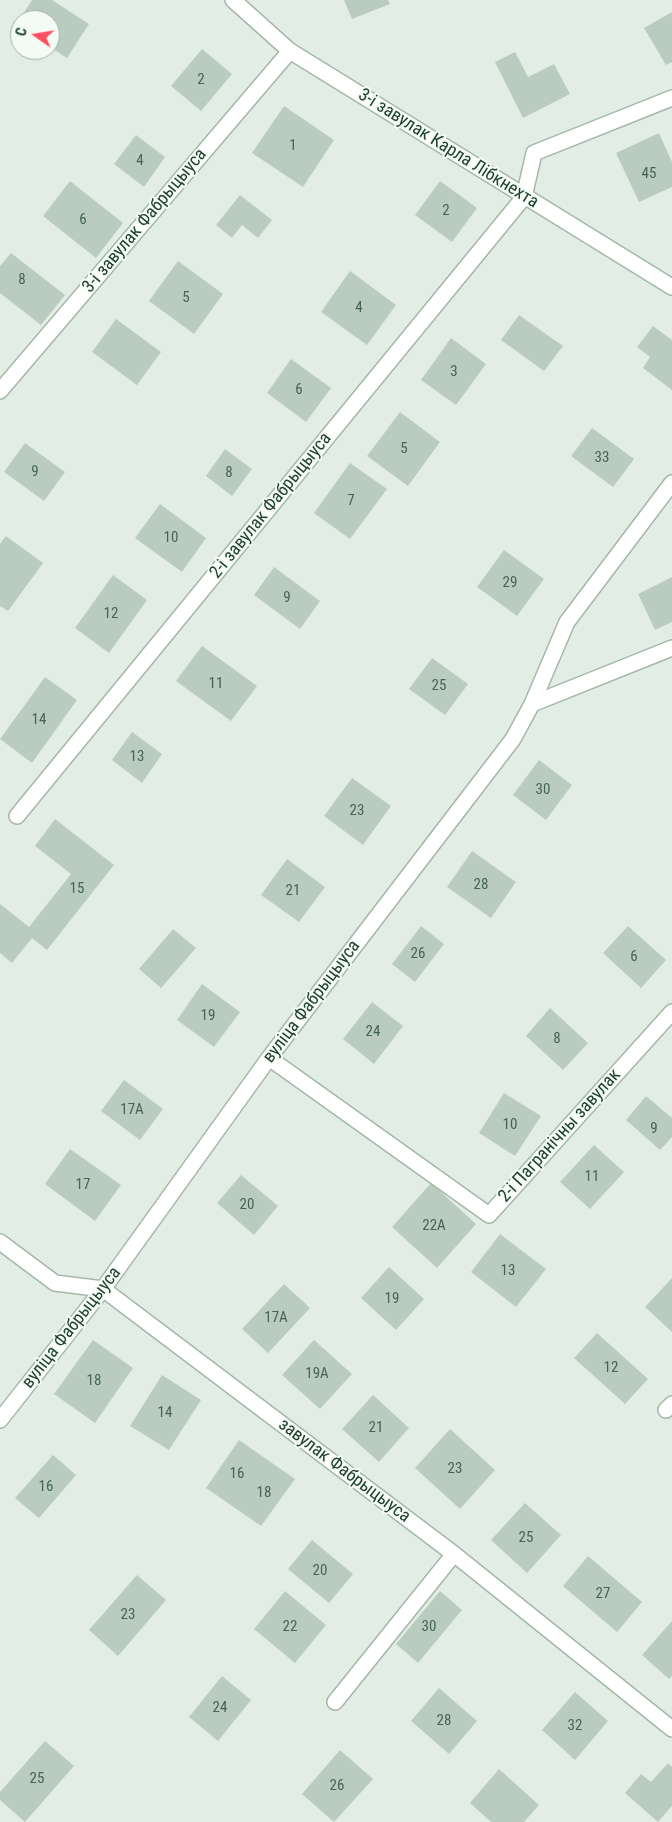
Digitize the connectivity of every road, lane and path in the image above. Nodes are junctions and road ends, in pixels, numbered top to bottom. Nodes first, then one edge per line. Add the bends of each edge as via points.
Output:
1 (233, 0) edge
2 (290, 51) junction
3 (672, 98) edge
4 (524, 197) junction
5 (672, 287) edge
6 (0, 391) edge
7 (672, 483) edge
8 (672, 648) edge
9 (532, 704) junction
10 (17, 816) dead end
11 (672, 1012) edge
12 (269, 1058) junction
13 (0, 1242) edge
14 (103, 1289) junction
15 (0, 1420) edge
16 (454, 1554) junction
17 (335, 1702) dead end
18 (672, 1729) edge

1 - 2 street, 3-і завулак Карла Лібкнехта
2 - 4 street, 3-і завулак Карла Лібкнехта
2 - 6 street, 3-і завулак Фабрыцыуса
3 - 4 street via 534,153
4 - 5 street, 3-і завулак Карла Лібкнехта
4 - 10 street, 2-і завулак Фабрыцыуса
7 - 9 street, вуліца Фабрыцыуса via 566,622
8 - 9 street
9 - 12 street, вуліца Фабрыцыуса via 513,739
11 - 12 street, 2-і Пагранічны завулак via 489,1215
12 - 14 street, вуліца Фабрыцыуса
13 - 14 street, завулак Фабрыцыуса via 55,1283
14 - 15 street, вуліца Фабрыцыуса
14 - 16 street, завулак Фабрыцыуса
16 - 17 street
16 - 18 street, завулак Фабрыцыуса

